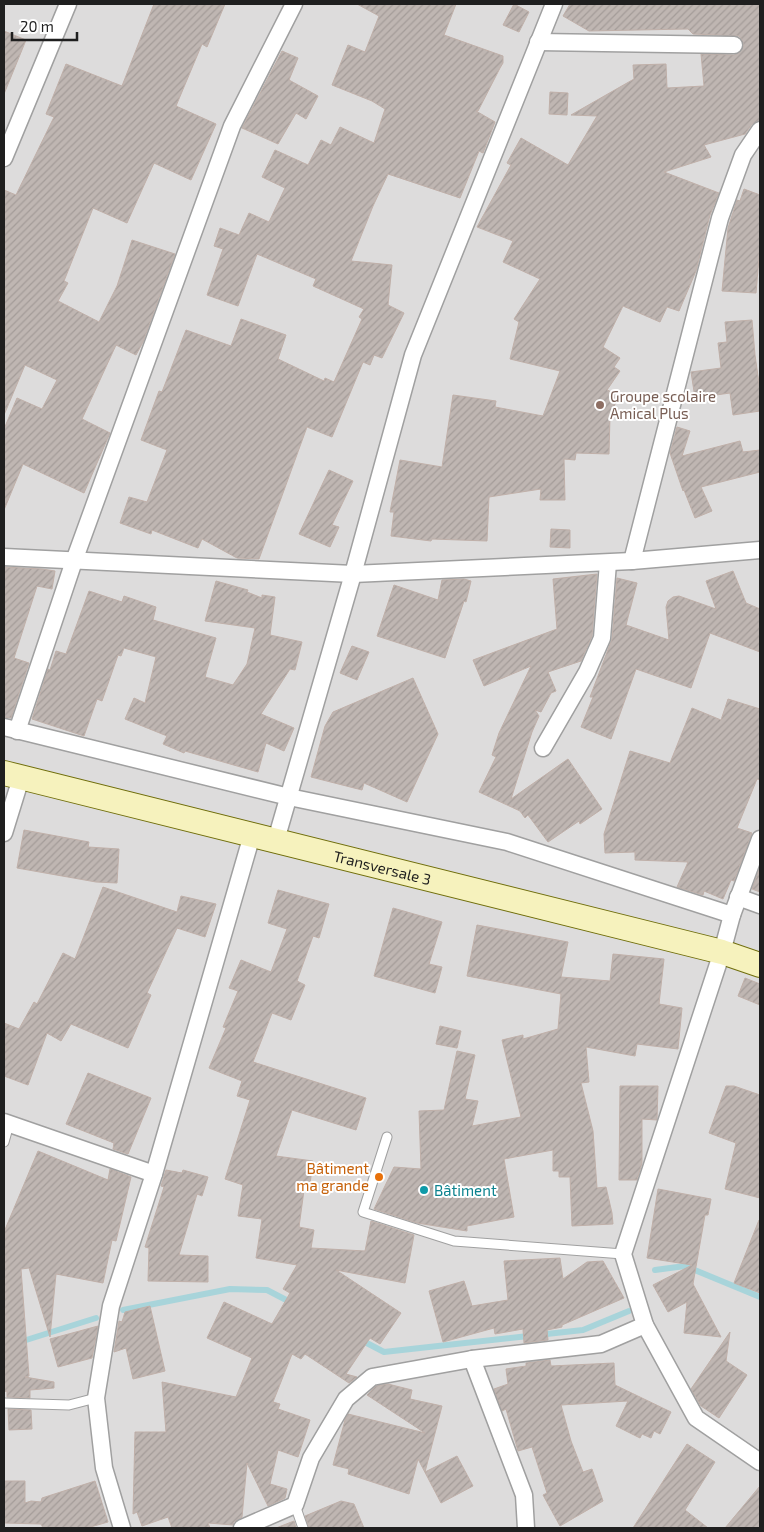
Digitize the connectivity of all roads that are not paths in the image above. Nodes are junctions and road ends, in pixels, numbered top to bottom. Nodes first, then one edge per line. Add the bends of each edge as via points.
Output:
1 (68, 4) edge
2 (294, 4) edge
3 (554, 4) edge
4 (538, 42) junction
5 (734, 45) dead end
6 (760, 130) edge
7 (4, 158) edge
8 (760, 550) edge
9 (4, 557) edge
10 (74, 561) junction
11 (632, 561) junction
12 (608, 562) junction
13 (353, 574) junction
14 (10, 729) edge
15 (543, 748) dead end
16 (12, 775) edge
17 (288, 797) junction
18 (4, 833) edge
19 (252, 835) junction
20 (760, 839) edge
21 (276, 840) junction
22 (738, 897) junction
23 (760, 905) edge
24 (732, 915) junction
25 (722, 952) junction
26 (760, 965) edge
27 (6, 1122) edge
28 (387, 1137) dead end
29 (4, 1142) edge
30 (154, 1174) junction
31 (624, 1254) junction
32 (645, 1325) junction
33 (472, 1359) junction
34 (96, 1398) junction
35 (4, 1403) edge
36 (760, 1462) edge
37 (295, 1505) junction
38 (122, 1528) edge
39 (242, 1528) edge
40 (303, 1528) edge
41 (526, 1528) edge

1 - 7 street
2 - 10 street via 232,126
3 - 4 street
4 - 5 street
4 - 13 street via 413,355
6 - 11 street via 743,155 720,218
8 - 11 street
9 - 10 street
10 - 13 street
10 - 14 street
11 - 12 street
12 - 13 street
12 - 15 street via 602,638 587,672
13 - 17 street
14 - 17 street
16 - 18 street
16 - 19 main road, Transversale 3
17 - 21 street
17 - 24 street via 507,842
19 - 21 main road, Transversale 3
19 - 30 street
20 - 22 street
21 - 25 main road, Transversale 3
22 - 23 street
22 - 24 street
24 - 25 street
25 - 26 main road, Transversale 3
25 - 31 street
27 - 29 lane
27 - 30 street
28 - 31 lane via 363,1212 454,1241
30 - 34 street via 111,1306
31 - 32 street
32 - 33 street via 601,1344
32 - 36 street via 696,1418
33 - 37 street via 372,1376 346,1399 311,1458
33 - 41 street via 524,1495
34 - 35 lane via 69,1405
34 - 38 street via 104,1468
37 - 39 street
37 - 40 lane

